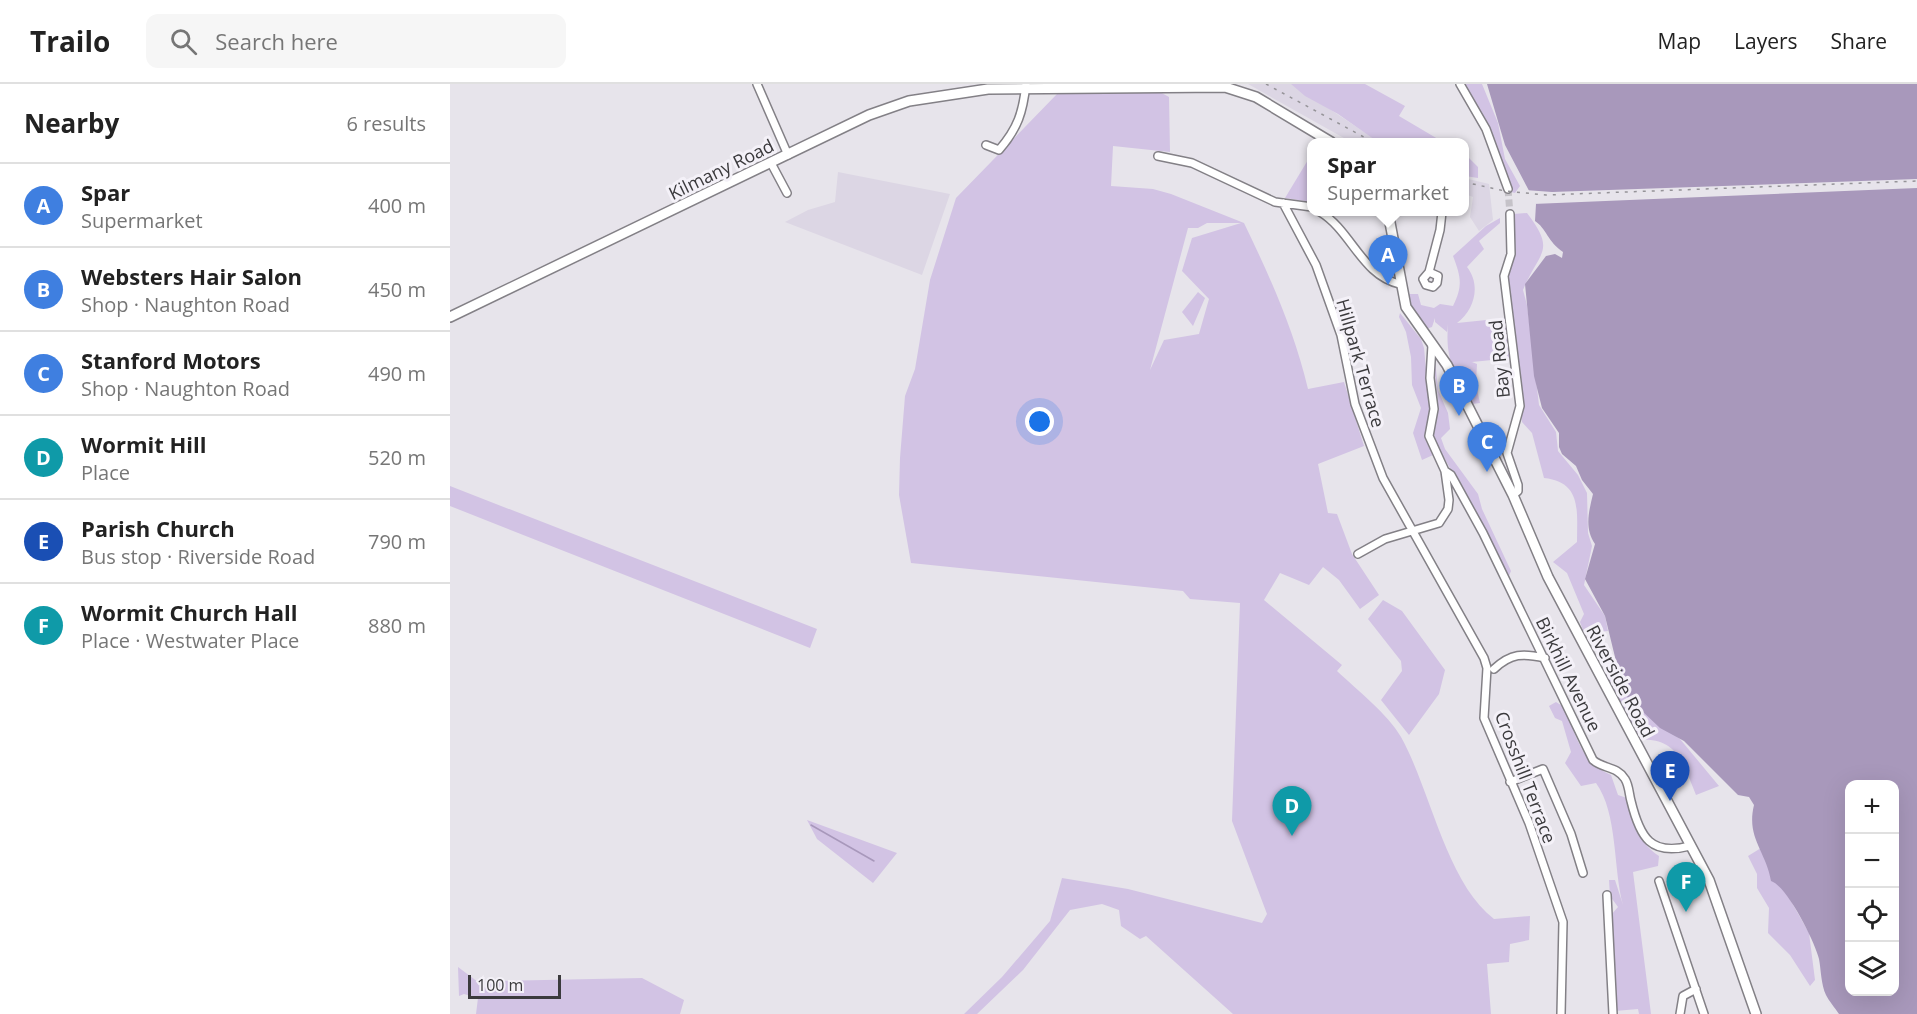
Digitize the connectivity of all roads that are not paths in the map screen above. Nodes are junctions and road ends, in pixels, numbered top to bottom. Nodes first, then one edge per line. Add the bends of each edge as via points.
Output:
1 (757, 84) edge
2 (1460, 84) edge
3 (1023, 87) edge
4 (1324, 138) edge
5 (986, 145) dead end
6 (788, 155) junction
7 (1158, 156) dead end
8 (771, 163) junction
9 (1508, 189) tunnel mouth
10 (787, 193) dead end
11 (1283, 203) junction
12 (1307, 206) edge
13 (1510, 214) tunnel mouth
14 (1325, 216) edge
15 (1389, 216) edge
16 (1442, 216) edge
17 (1429, 272) dead end
18 (1400, 284) junction
19 (450, 317) edge
20 (1434, 348) junction
21 (1445, 471) junction
22 (1513, 495) junction
23 (1413, 531) junction
24 (1358, 554) dead end
25 (1545, 658) junction
26 (1494, 669) dead end
27 (1510, 782) junction
28 (1690, 846) junction
29 (1584, 873) dead end
30 (1659, 881) dead end
31 (1607, 895) dead end
32 (1696, 989) junction
33 (1561, 1014) edge
34 (1613, 1014) edge
35 (1680, 1014) edge
36 (1704, 1014) edge
37 (1756, 1014) edge

1 - 6 street
2 - 9 street via 1486,129
3 - 4 main road, Kilmany Road via 1225,87 1256,97
3 - 5 street via 1023,113 1008,140 999,150
3 - 6 main road, Kilmany Road via 965,91 909,101 869,115
6 - 8 main road, Kilmany Road
7 - 11 street via 1192,163
8 - 10 street
8 - 19 main road, Kilmany Road
11 - 12 street
11 - 23 street, Hillpark Terrace via 1327,295 1370,446
13 - 22 street, Bay Road via 1511,254 1504,276 1520,406 1506,448 1518,485
14 - 18 street via 1382,276
15 - 18 main road, Riverside Road
16 - 17 street
18 - 20 main road, Riverside Road via 1406,308
20 - 21 street via 1430,378 1434,409 1429,436
20 - 22 main road, Riverside Road via 1447,365
21 - 23 street via 1449,500 1443,518 1431,527
21 - 25 street, Birkhill Avenue via 1451,475 1483,533
22 - 28 main road, Riverside Road via 1548,577
23 - 24 street via 1384,539
23 - 27 street, Crosshill Terrace via 1484,658 1484,717
25 - 26 street via 1514,655
25 - 28 street, Birkhill Avenue via 1593,760 1616,770 1626,781 1634,814 1653,845 1670,851
27 - 29 street via 1543,769
27 - 33 street, Crosshill Terrace via 1529,823 1563,922
28 - 37 main road, Riverside Road via 1709,880
30 - 32 street via 1677,946
31 - 34 street via 1612,906
32 - 35 street via 1683,996
32 - 36 street

